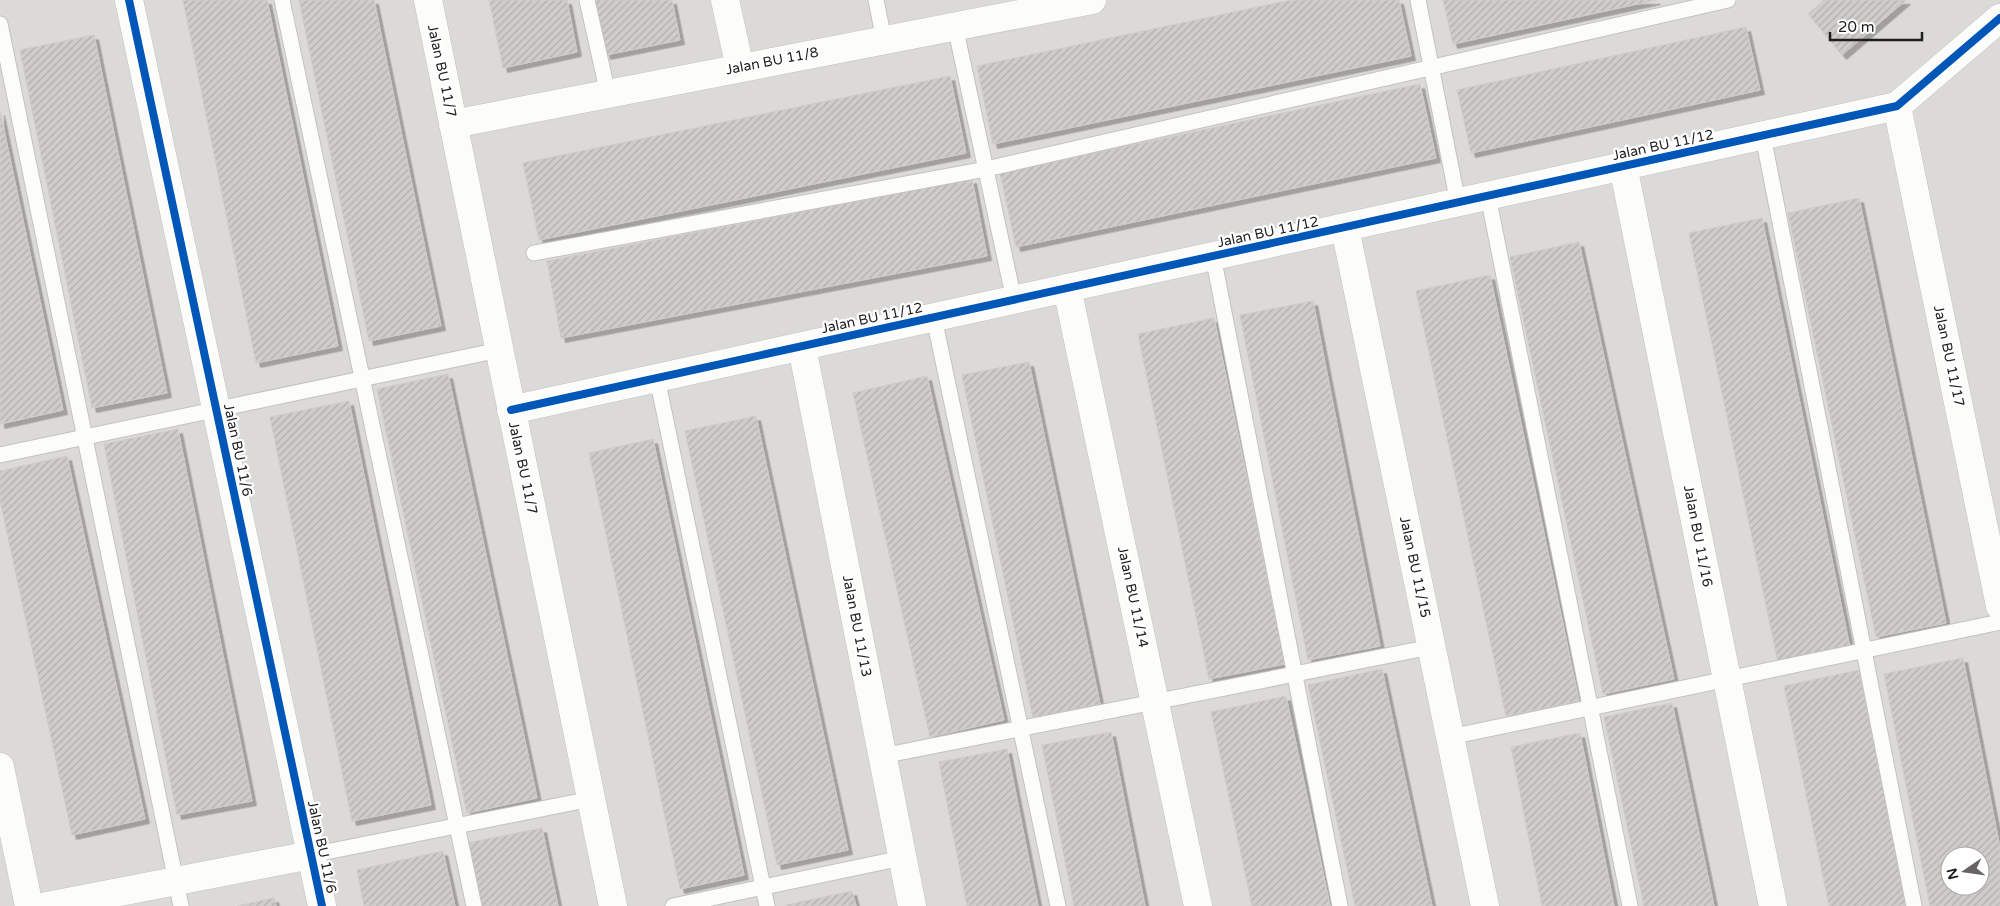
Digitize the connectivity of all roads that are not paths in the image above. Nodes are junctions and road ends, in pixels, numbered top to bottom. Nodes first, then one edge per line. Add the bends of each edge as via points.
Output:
1 (129, 0) edge
2 (282, 0) edge
3 (428, 0) edge
4 (587, 0) edge
5 (726, 0) edge
6 (876, 0) edge
7 (1092, 0) edge
8 (1418, 0) edge
9 (1728, 0) edge
10 (1016, 7) edge
11 (2000, 18) edge
12 (0, 24) edge
13 (955, 26) junction
14 (884, 40) junction
15 (1431, 67) junction
16 (740, 68) junction
17 (608, 94) junction
18 (1898, 106) junction
19 (453, 124) junction
20 (1763, 136) junction
21 (1623, 166) junction
22 (986, 169) junction
23 (1488, 196) junction
24 (1458, 203) junction
25 (1345, 228) junction
26 (534, 252) dead end
27 (1213, 256) junction
28 (1067, 288) junction
29 (1014, 300) junction
30 (934, 318) junction
31 (802, 346) junction
32 (499, 350) junction
33 (363, 378) junction
34 (657, 378) junction
35 (216, 410) junction
36 (511, 410) junction
37 (86, 437) junction
38 (0, 455) edge
39 (2000, 606) edge
40 (2000, 622) edge
41 (1431, 647) junction
42 (1865, 651) junction
43 (1295, 674) junction
44 (1727, 680) junction
45 (1155, 702) junction
46 (1591, 708) junction
47 (1020, 728) junction
48 (1450, 737) junction
49 (882, 756) junction
50 (0, 767) edge
51 (591, 799) junction
52 (458, 825) junction
53 (311, 855) junction
54 (902, 858) junction
55 (763, 887) junction
56 (178, 893) edge
57 (29, 906) edge
58 (46, 906) edge
59 (322, 906) edge
60 (474, 906) edge
61 (612, 906) edge
62 (673, 906) edge
63 (767, 906) edge
64 (912, 906) edge
65 (1058, 906) edge
66 (1198, 906) edge
67 (1340, 906) edge
68 (1485, 906) edge
69 (1630, 906) edge
70 (1773, 906) edge
71 (1914, 906) edge

1 - 35 street, Jalan BU 11/6
2 - 33 lane
3 - 19 street, Jalan BU 11/7
4 - 17 lane
5 - 16 street
6 - 14 lane
7 - 10 street, Jalan BU 11/8
8 - 15 lane
9 - 15 lane
10 - 13 street, Jalan BU 11/8
11 - 18 street, Jalan BU 11/12
12 - 37 lane
13 - 14 street, Jalan BU 11/8
13 - 22 lane
14 - 16 street, Jalan BU 11/8
15 - 22 lane
15 - 24 lane
16 - 17 street, Jalan BU 11/8
17 - 19 street, Jalan BU 11/8
18 - 20 street, Jalan BU 11/12
18 - 39 street, Jalan BU 11/17
19 - 32 street, Jalan BU 11/7
20 - 21 street, Jalan BU 11/12
20 - 42 lane
21 - 23 street, Jalan BU 11/12
21 - 44 street, Jalan BU 11/16
22 - 26 lane
22 - 29 lane
23 - 24 street, Jalan BU 11/12
23 - 46 lane
24 - 25 street, Jalan BU 11/12
25 - 27 street, Jalan BU 11/12
25 - 41 street, Jalan BU 11/15
27 - 28 street, Jalan BU 11/12
27 - 43 lane
28 - 29 street, Jalan BU 11/12
28 - 45 street, Jalan BU 11/14
29 - 30 street, Jalan BU 11/12
30 - 31 street, Jalan BU 11/12
30 - 47 lane
31 - 34 street, Jalan BU 11/12
31 - 49 street, Jalan BU 11/13
32 - 33 lane
32 - 36 street, Jalan BU 11/7
33 - 35 lane
33 - 52 lane
34 - 36 street, Jalan BU 11/12
34 - 55 lane
35 - 37 lane
35 - 53 street, Jalan BU 11/6
36 - 51 street, Jalan BU 11/7
37 - 38 lane
37 - 56 lane
40 - 42 lane
41 - 43 lane
41 - 48 street, Jalan BU 11/15
42 - 44 lane
42 - 71 lane
43 - 45 lane
43 - 67 lane
44 - 46 lane
44 - 70 street, Jalan BU 11/16
45 - 47 lane
45 - 66 street, Jalan BU 11/14
46 - 48 lane
46 - 69 lane
47 - 49 lane
47 - 65 lane
48 - 68 street, Jalan BU 11/15
49 - 54 street, Jalan BU 11/13
50 - 57 street
51 - 52 lane
51 - 61 street, Jalan BU 11/7
52 - 53 lane
52 - 60 lane
53 - 56 street
53 - 59 street, Jalan BU 11/6
54 - 55 lane
54 - 64 street, Jalan BU 11/13
55 - 62 lane
55 - 63 lane
56 - 58 street

